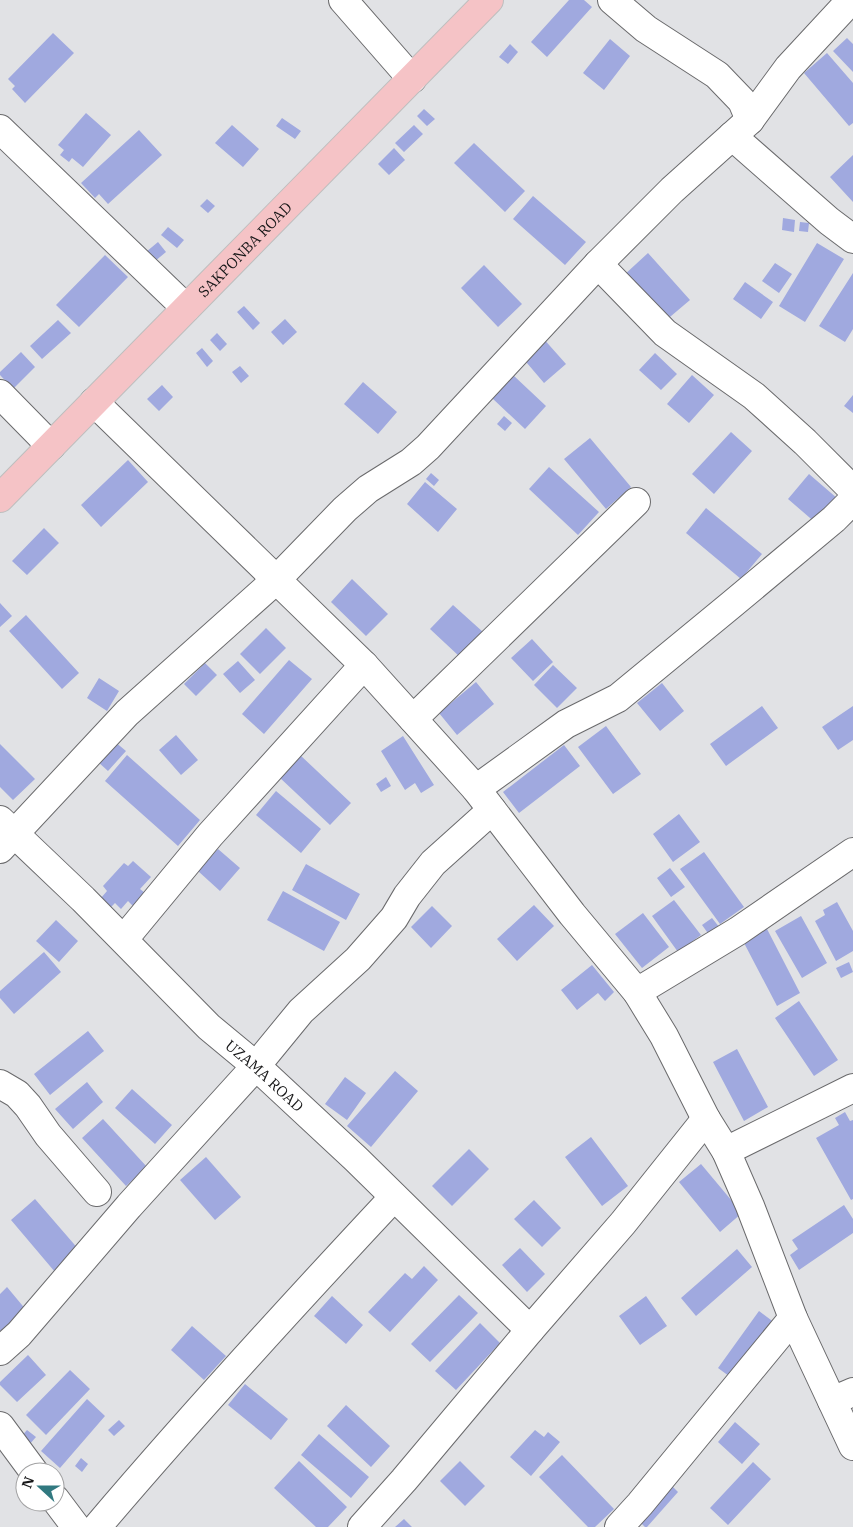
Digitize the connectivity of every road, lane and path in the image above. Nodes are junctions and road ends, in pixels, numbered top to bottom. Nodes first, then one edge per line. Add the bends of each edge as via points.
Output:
1 (343, 0) edge
2 (489, 0) edge
3 (612, 0) edge
4 (850, 0) edge
5 (412, 79) junction
6 (741, 128) junction
7 (0, 129) edge
8 (853, 239) edge
9 (598, 264) junction
10 (186, 308) junction
11 (0, 394) edge
12 (94, 402) junction
13 (51, 446) junction
14 (853, 490) edge
15 (0, 498) edge
16 (853, 500) edge
17 (636, 502) dead end
18 (277, 579) junction
19 (364, 665) junction
20 (413, 719) junction
21 (476, 789) junction
22 (492, 810) junction
23 (5, 834) edge
24 (853, 852) edge
25 (124, 939) junction
26 (637, 992) junction
27 (256, 1066) junction
28 (0, 1084) edge
29 (853, 1088) edge
30 (706, 1119) junction
31 (726, 1151) junction
32 (97, 1192) dead end
33 (394, 1197) junction
34 (793, 1318) junction
35 (530, 1330) junction
36 (0, 1351) edge
37 (842, 1396) edge
38 (0, 1426) edge
39 (853, 1446) edge
40 (27, 1462) edge
41 (65, 1512) edge
42 (76, 1527) edge
43 (97, 1527) edge
44 (362, 1527) edge
45 (619, 1527) edge

1 - 5 street
2 - 5 main road, SAKPONBA ROAD
3 - 6 street via 646,29 717,75 742,101
4 - 6 street via 788,68
5 - 10 main road, SAKPONBA ROAD
6 - 8 street via 829,221
6 - 9 street via 672,190
7 - 10 street
9 - 14 street via 665,333 754,396
9 - 18 street via 428,446 345,509
10 - 12 main road, SAKPONBA ROAD
11 - 13 street
12 - 13 main road, SAKPONBA ROAD
12 - 18 street
13 - 15 main road, SAKPONBA ROAD
16 - 21 street via 618,698 566,724
17 - 20 street
18 - 19 street
18 - 23 street via 126,713
19 - 20 street
19 - 25 street via 210,835
20 - 21 street
21 - 22 street
22 - 26 street
22 - 27 street via 433,863 394,918 358,959 301,1011
23 - 25 street, UZAMA ROAD
24 - 26 street via 738,931
25 - 27 street, UZAMA ROAD via 209,1027
26 - 30 street via 664,1036
27 - 33 street, UZAMA ROAD
27 - 36 street via 19,1334
28 - 32 street via 17,1094 28,1106 48,1135
29 - 31 street
30 - 31 street
30 - 35 street via 623,1223
31 - 34 street
33 - 35 street, UZAMA ROAD
33 - 43 street via 278,1321
34 - 37 street
34 - 45 street
35 - 44 street
37 - 39 street
38 - 40 street
41 - 42 street

